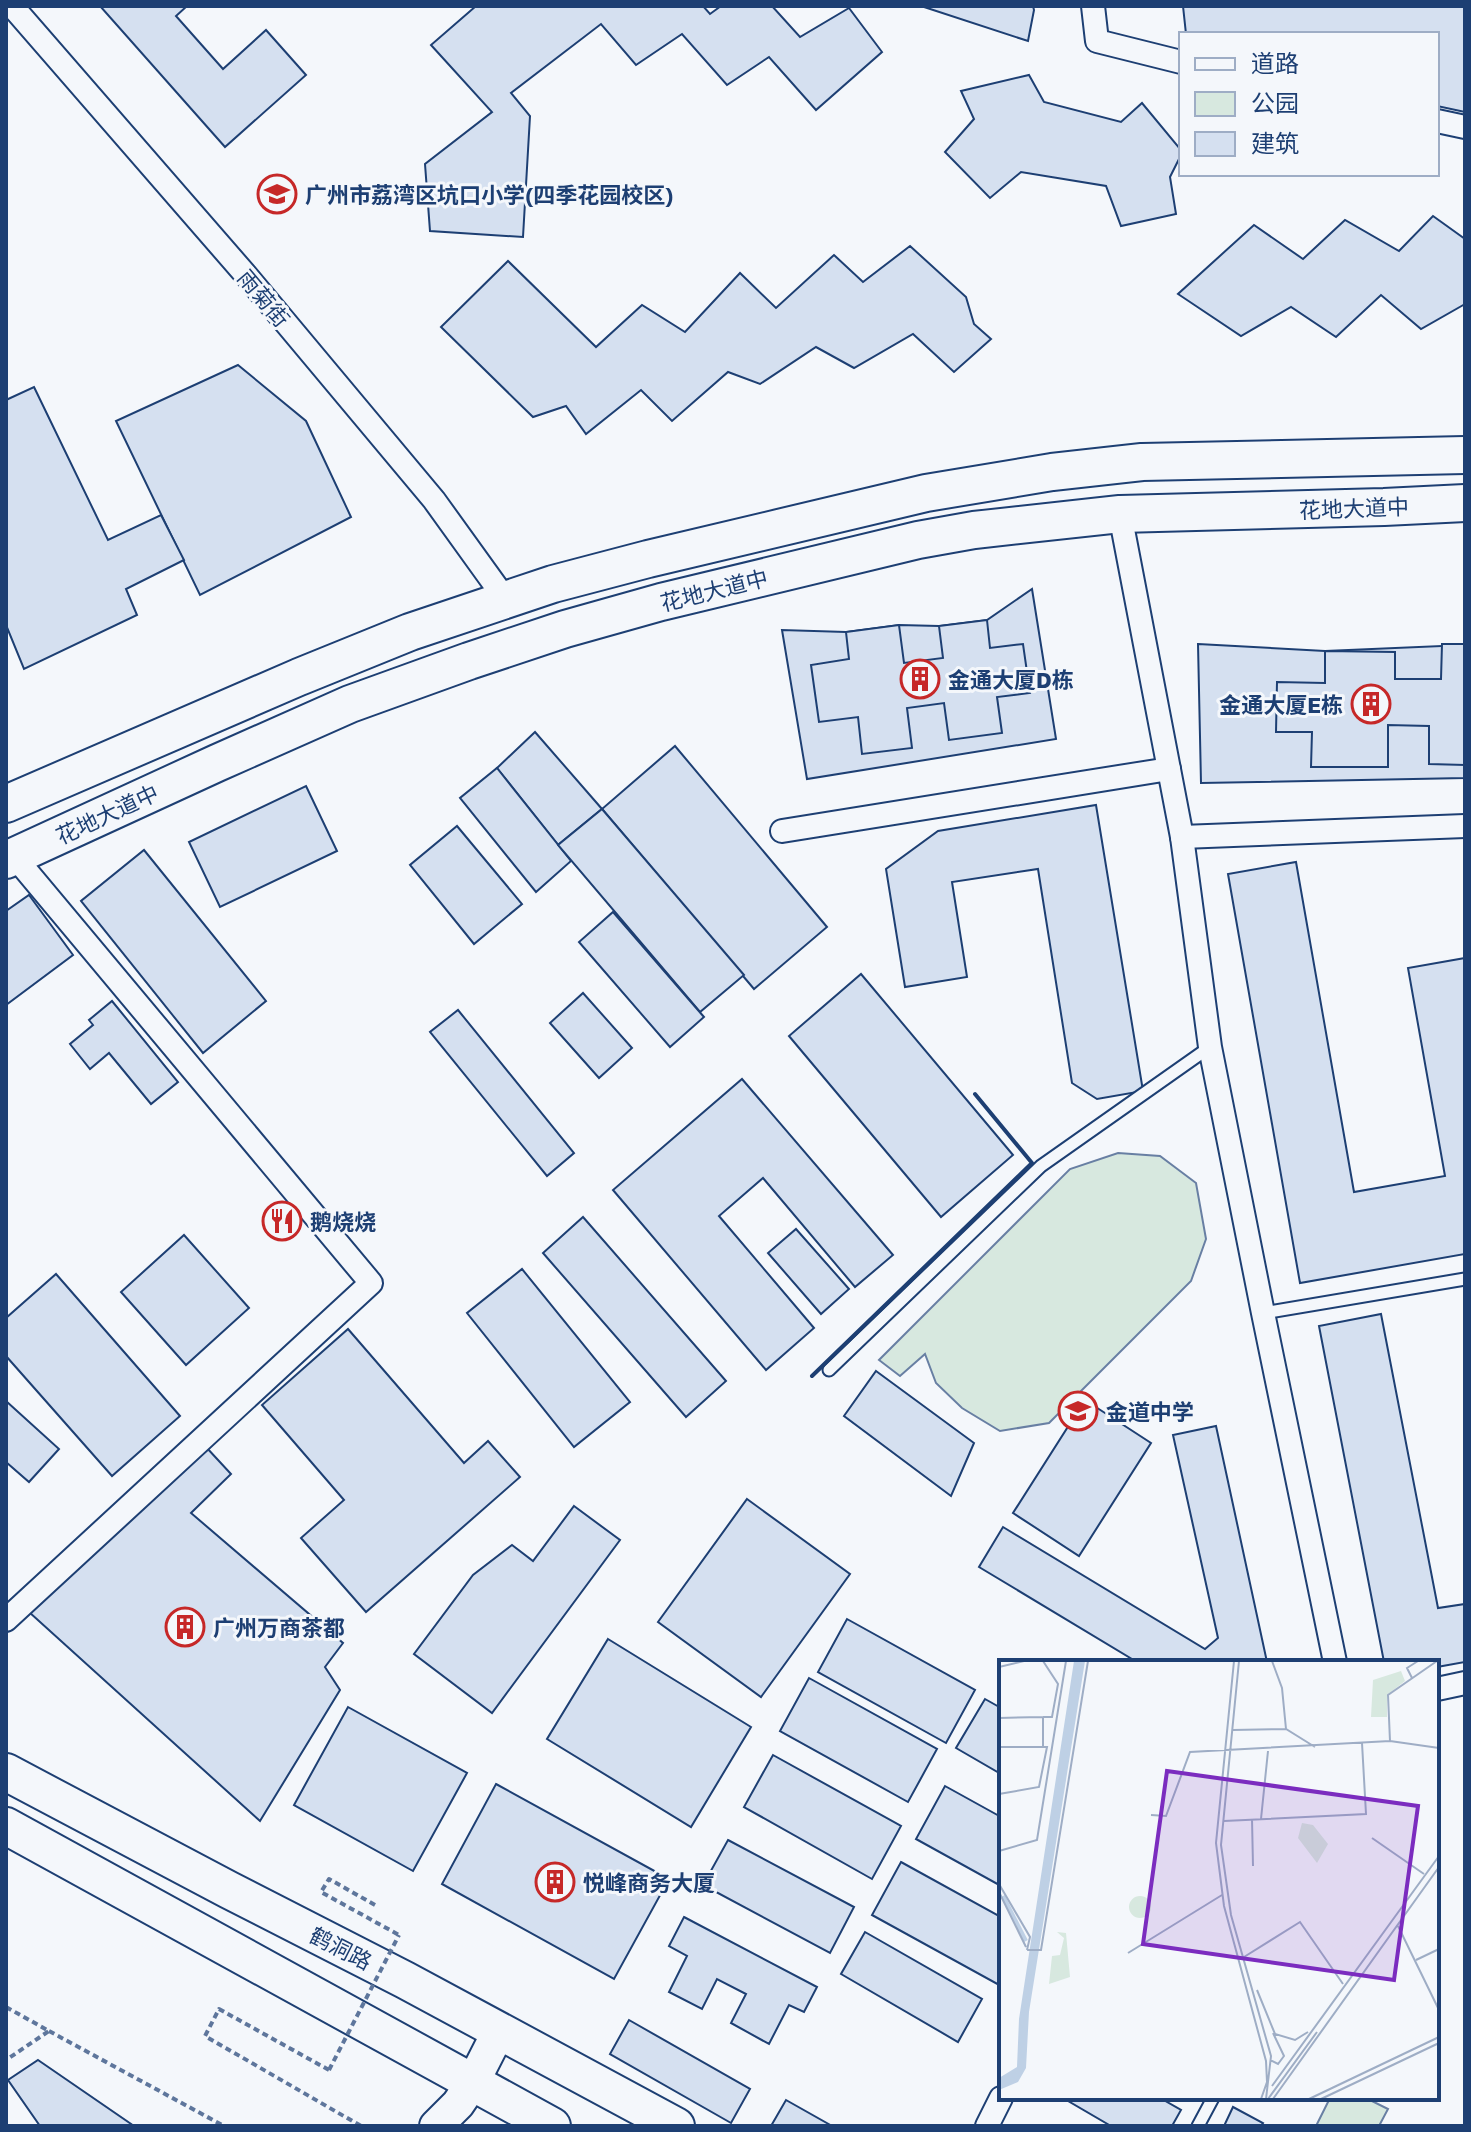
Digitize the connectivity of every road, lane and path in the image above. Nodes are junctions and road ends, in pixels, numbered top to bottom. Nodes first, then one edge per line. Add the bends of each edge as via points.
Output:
1 (12, 6) edge
2 (1093, 6) edge
3 (1179, 62) edge
4 (1439, 121) edge
5 (1465, 127) edge
6 (1465, 455) edge
7 (1465, 503) edge
8 (1120, 514) junction
9 (506, 600) junction
10 (1169, 769) junction
11 (6, 804) edge
12 (1465, 826) edge
13 (782, 831) dead end
14 (1182, 837) junction
15 (10, 858) edge
16 (1210, 1047) junction
17 (1465, 1279) edge
18 (1263, 1313) junction
19 (829, 1370) dead end
20 (6, 1620) edge
21 (1335, 1660) edge
22 (1465, 1683) edge
23 (1439, 1689) edge
24 (6, 1772) edge
25 (6, 1826) edge
26 (375, 1905) dead end
27 (6, 2007) edge
28 (49, 2031) junction
29 (499, 2031) junction
30 (6, 2060) edge
31 (473, 2082) junction
32 (1000, 2100) edge
33 (1212, 2100) edge
34 (224, 2126) edge
35 (361, 2126) edge
36 (436, 2126) edge
37 (552, 2126) edge
38 (676, 2126) edge
39 (987, 2126) edge
40 (1198, 2126) edge

1 - 9 street, 雨菊街 via 424,488
2 - 3 street via 1097,41
4 - 5 street
6 - 9 main road, 花地大道中 via 1142,462 989,481 648,559
7 - 8 main road, 花地大道中
8 - 10 street
8 - 15 main road, 花地大道中 via 918,540 565,629 350,704
9 - 11 main road, 花地大道中 via 354,654
10 - 13 street
10 - 14 street
12 - 14 street
14 - 16 street
15 - 20 street via 371,1283
16 - 18 street
16 - 19 lane via 1041,1166
17 - 18 lane
18 - 21 street
22 - 23 street
24 - 29 main road, 鹤洞路
25 - 31 main road
26 - 35 path, bridge via 329,1879 321,1892 399,1935 329,2070 219,2009 205,2036
27 - 28 path
28 - 30 path
28 - 34 path
29 - 31 street
29 - 38 main road, 鹤洞路
31 - 36 street
31 - 37 main road
32 - 39 street
33 - 40 lane

